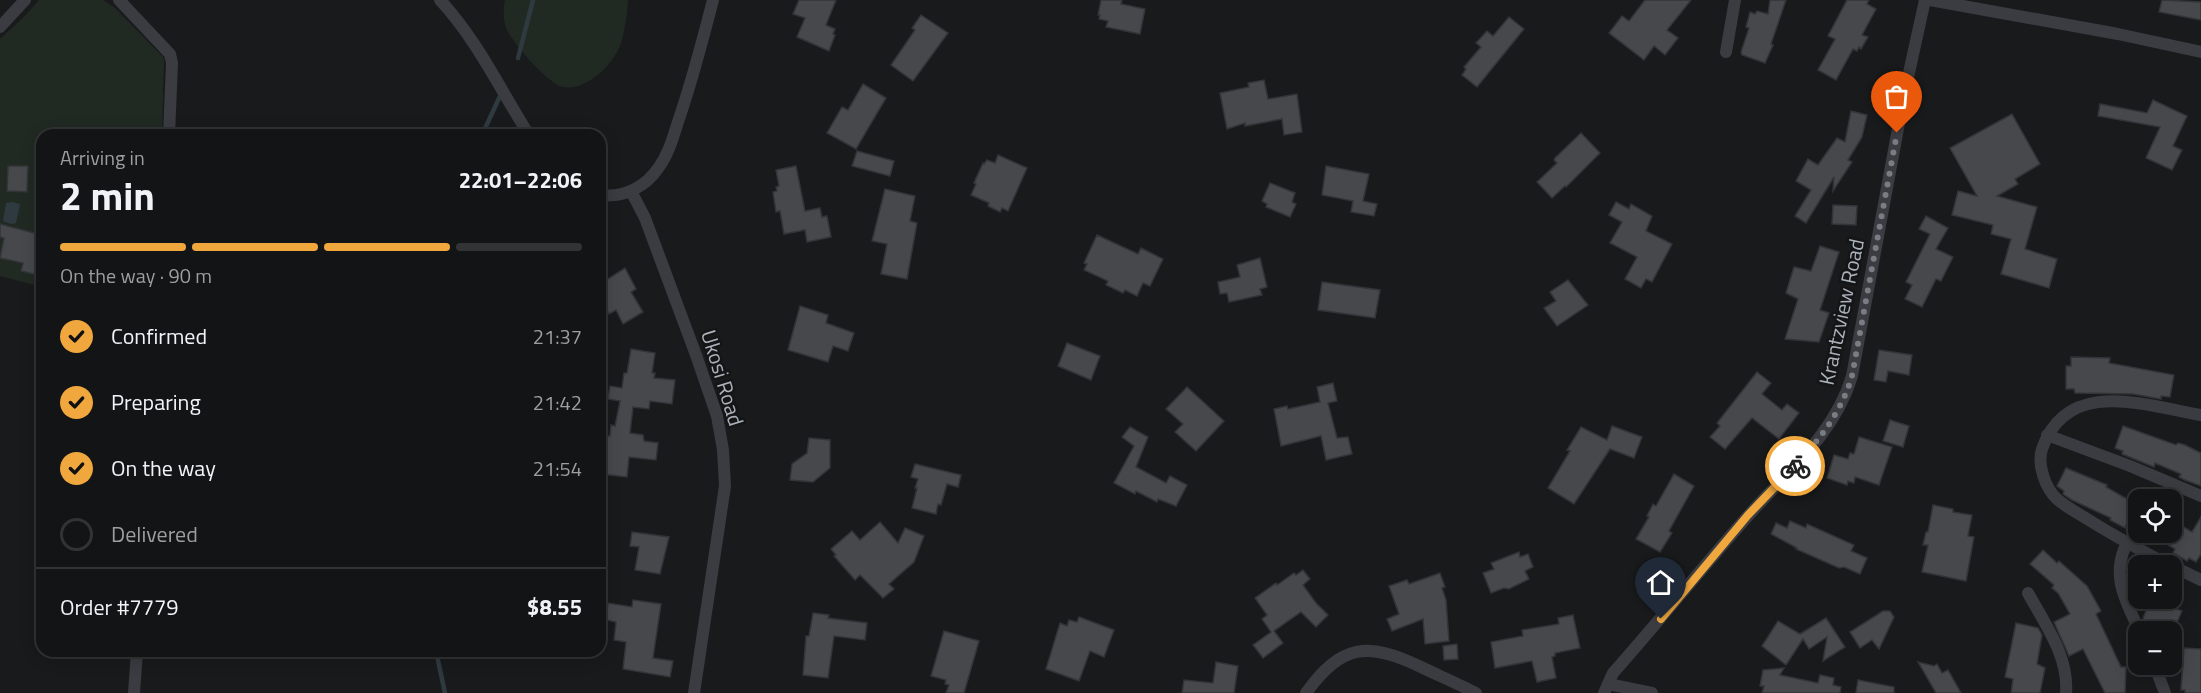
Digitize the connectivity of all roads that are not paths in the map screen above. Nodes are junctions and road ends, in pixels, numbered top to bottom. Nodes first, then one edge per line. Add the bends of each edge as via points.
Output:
1 (25, 0) edge
2 (119, 0) edge
3 (440, 0) edge
4 (713, 0) edge
5 (1735, 0) edge
6 (1925, 0) edge
7 (1930, 0) edge
8 (0, 27) edge
9 (1726, 52) dead end
10 (2201, 52) edge
11 (169, 129) edge
12 (525, 129) edge
13 (631, 191) junction
14 (606, 196) edge
15 (2201, 415) edge
16 (2047, 435) junction
17 (2201, 496) edge
18 (2127, 543) junction
19 (2150, 555) edge
20 (2182, 571) edge
21 (2201, 580) edge
22 (2028, 593) dead end
23 (2135, 621) edge
24 (137, 657) edge
25 (2158, 675) edge
26 (1606, 688) edge
27 (134, 693) edge
28 (694, 693) edge
29 (1305, 693) edge
30 (1476, 693) edge
31 (1652, 693) edge
32 (2066, 693) edge
33 (2165, 693) edge

1 - 8 street
2 - 11 street via 170,54
3 - 12 street via 458,20
4 - 13 street via 671,144 659,167
5 - 9 street
6 - 26 street, Krantzview Road via 1847,393 1823,433 1727,539 1613,673
7 - 10 street
13 - 14 street
13 - 28 street, Ukosi Road via 645,218 696,355 717,416 723,450 725,486
15 - 16 street via 2100,401 2067,412
16 - 17 street
16 - 18 street via 2040,454 2041,468 2056,497
18 - 19 street
18 - 23 street via 2118,566 2122,592
20 - 21 street
22 - 32 street via 2058,648 2065,669
24 - 27 street
25 - 33 street
26 - 31 street
29 - 30 street via 1333,663 1351,652 1366,651 1399,655

